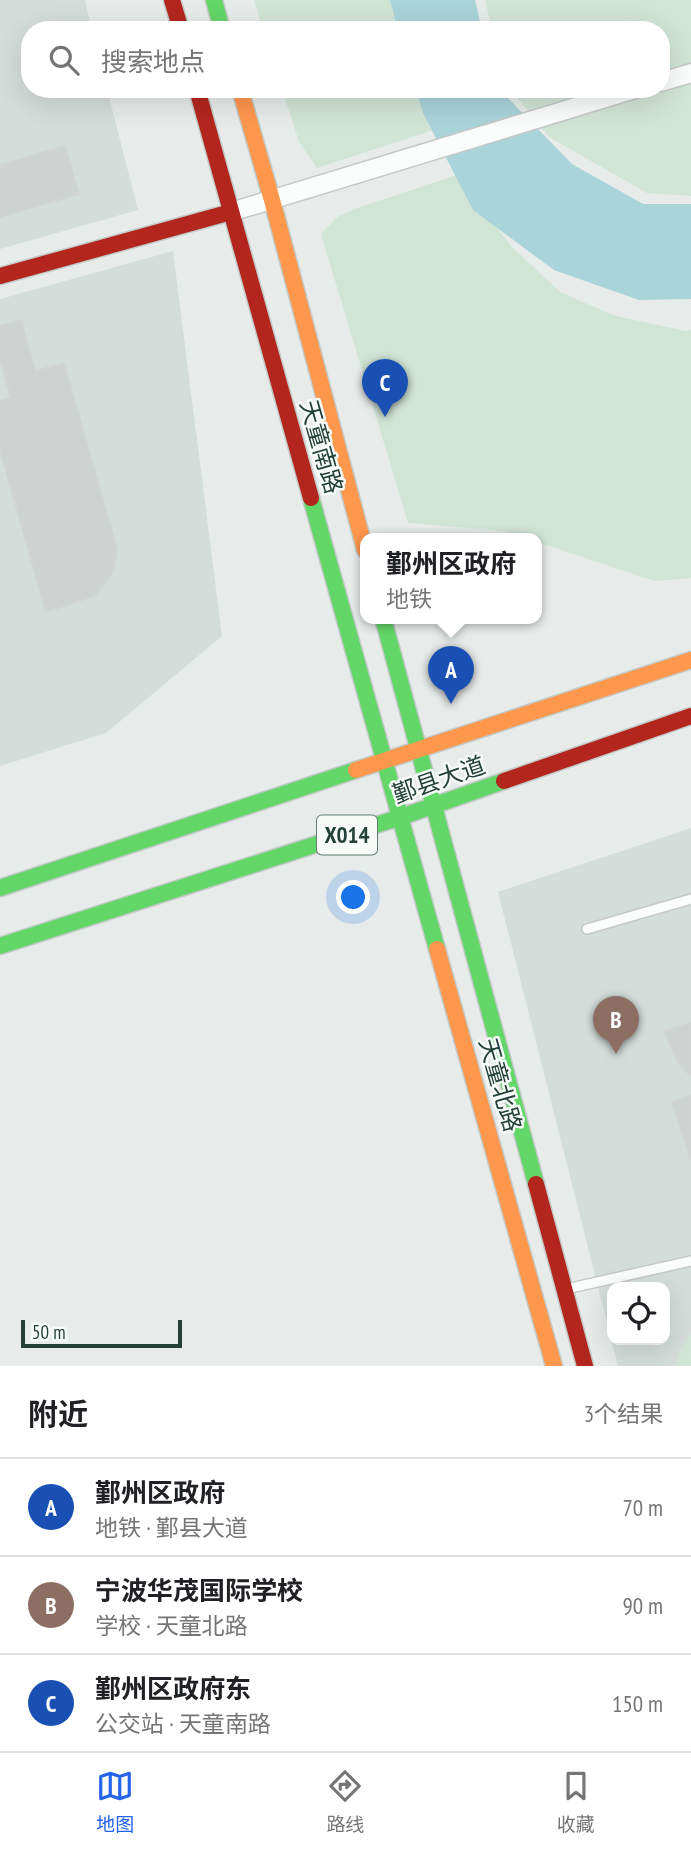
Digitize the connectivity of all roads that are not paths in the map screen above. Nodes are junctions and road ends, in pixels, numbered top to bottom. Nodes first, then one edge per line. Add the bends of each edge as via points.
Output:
1 (172, 0) edge
2 (214, 0) edge
3 (178, 21) edge
4 (220, 21) edge
5 (691, 73) edge
6 (670, 79) edge
7 (199, 98) edge
8 (243, 98) edge
9 (605, 98) edge
10 (272, 200) junction
11 (231, 212) junction
12 (0, 276) edge
13 (360, 533) edge
14 (385, 624) edge
15 (691, 660) edge
16 (691, 716) edge
17 (418, 750) junction
18 (385, 761) junction
19 (433, 806) junction
20 (401, 817) junction
21 (0, 888) edge
22 (691, 899) edge
23 (587, 929) dead end
24 (0, 946) edge
25 (691, 1261) edge
26 (550, 1292) junction
27 (554, 1366) edge
28 (585, 1366) edge

1 - 3 main road
2 - 4 main road
5 - 6 street
7 - 11 main road, 天童南路
8 - 10 main road
9 - 10 street
10 - 11 street
10 - 13 main road
11 - 12 main road
11 - 18 main road, 天童南路
14 - 17 main road
15 - 17 main road, 鄞县大道 / X014
16 - 19 main road, 鄞县大道 / X014
17 - 18 main road, 鄞县大道 / X014
17 - 19 main road
18 - 20 main road, 天童南路
18 - 21 main road, 鄞县大道 / X014
19 - 20 main road, 鄞县大道 / X014
19 - 26 main road
20 - 24 main road, 鄞县大道 / X014
20 - 26 main road, 天童北路
22 - 23 lane
25 - 26 lane
26 - 27 main road, 天童北路
26 - 28 main road

